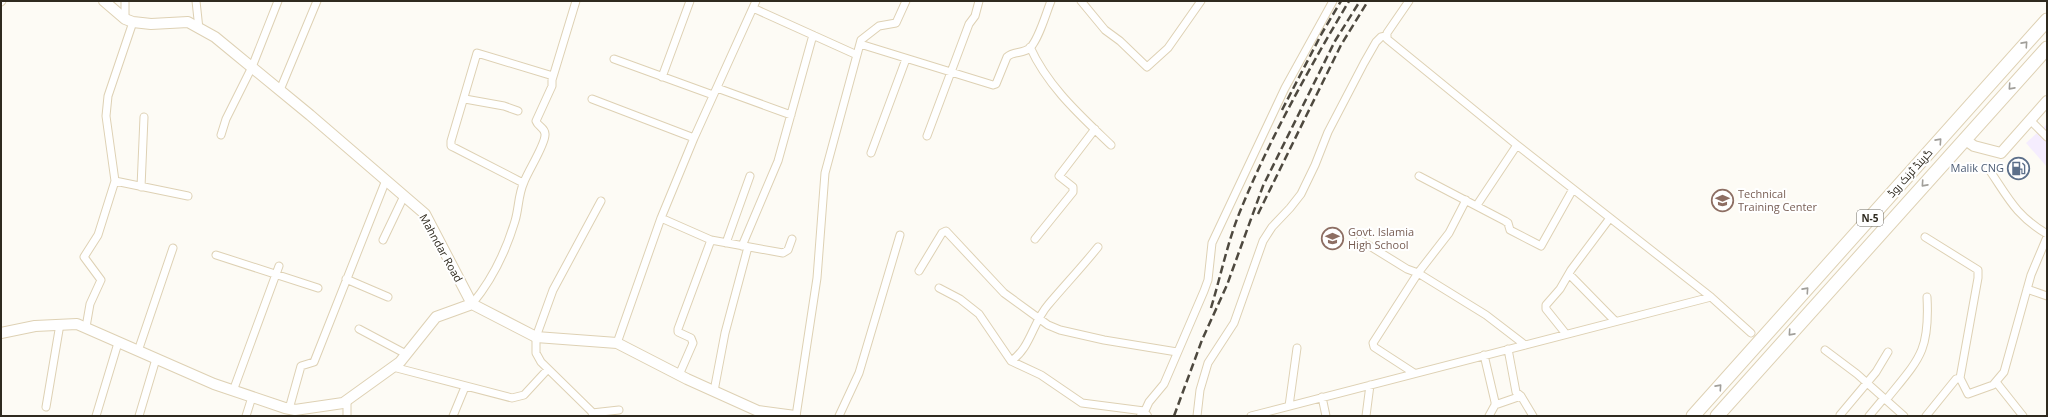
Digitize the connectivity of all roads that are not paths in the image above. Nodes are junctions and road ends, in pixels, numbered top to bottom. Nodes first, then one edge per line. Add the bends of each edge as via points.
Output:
1 (104, 1) edge
2 (125, 1) edge
3 (196, 1) edge
4 (278, 1) edge
5 (317, 1) edge
6 (576, 1) edge
7 (690, 1) edge
8 (906, 1) edge
9 (979, 1) edge
10 (1051, 1) edge
11 (1081, 1) edge
12 (1202, 1) edge
13 (1333, 1) edge
14 (1409, 1) edge
15 (755, 4) edge
16 (2047, 20) edge
17 (129, 21) junction
18 (199, 29) junction
19 (813, 35) junction
20 (1386, 36) junction
21 (860, 44) junction
22 (1030, 48) junction
23 (2047, 48) edge
24 (857, 55) junction
25 (614, 59) dead end
26 (906, 59) junction
27 (252, 67) junction
28 (950, 72) junction
29 (553, 76) junction
30 (662, 76) junction
31 (717, 88) junction
32 (280, 90) junction
33 (714, 96) junction
34 (465, 99) junction
35 (592, 99) dead end
36 (2047, 101) edge
37 (518, 111) dead end
38 (790, 115) junction
39 (144, 117) dead end
40 (2031, 121) junction
41 (1095, 129) junction
42 (221, 135) dead end
43 (927, 136) dead end
44 (2047, 137) edge
45 (694, 138) junction
46 (1964, 139) junction
47 (1111, 145) dead end
48 (1517, 145) junction
49 (871, 153) dead end
50 (1988, 168) dead end
51 (750, 176) dead end
52 (1419, 176) dead end
53 (386, 180) junction
54 (115, 181) junction
55 (523, 183) junction
56 (141, 186) junction
57 (1574, 189) junction
58 (188, 196) dead end
59 (404, 196) junction
60 (1466, 200) junction
61 (600, 201) dead end
62 (1477, 205) junction
63 (661, 218) junction
64 (1610, 218) junction
65 (2047, 234) edge
66 (900, 235) dead end
67 (1925, 237) dead end
68 (2047, 238) edge
69 (792, 239) dead end
70 (1034, 239) dead end
71 (383, 240) dead end
72 (710, 240) junction
73 (1360, 240) dead end
74 (726, 243) junction
75 (745, 246) junction
76 (1098, 247) dead end
77 (173, 248) dead end
78 (216, 255) dead end
79 (279, 266) dead end
80 (919, 271) dead end
81 (277, 273) junction
82 (1418, 273) junction
83 (1569, 274) junction
84 (346, 279) junction
85 (318, 288) dead end
86 (940, 288) dead end
87 (2027, 289) junction
88 (2047, 296) edge
89 (388, 297) dead end
90 (1710, 297) junction
91 (1927, 297) dead end
92 (472, 304) junction
93 (1039, 319) junction
94 (1615, 321) junction
95 (60, 324) junction
96 (86, 327) junction
97 (359, 328) dead end
98 (1, 333) edge
99 (1750, 333) dead end
100 (1566, 334) junction
101 (536, 337) junction
102 (118, 343) junction
103 (617, 343) junction
104 (1525, 345) junction
105 (1297, 348) dead end
106 (1508, 349) junction
107 (1825, 350) dead end
108 (138, 351) junction
109 (1177, 352) junction
110 (1888, 352) dead end
111 (406, 354) junction
112 (1484, 355) junction
113 (156, 359) junction
114 (1011, 361) junction
115 (393, 367) junction
116 (548, 369) junction
117 (1414, 373) junction
118 (679, 375) junction
119 (1960, 378) junction
120 (1996, 382) junction
121 (1867, 383) junction
122 (1370, 385) junction
123 (465, 387) junction
124 (234, 391) junction
125 (714, 391) junction
126 (1521, 396) junction
127 (252, 397) junction
128 (1322, 397) junction
129 (1885, 399) junction
130 (348, 400) junction
131 (1495, 405) junction
132 (1289, 406) junction
133 (46, 407) dead end
134 (619, 410) dead end
135 (292, 411) edge
136 (1276, 413) edge
137 (593, 414) edge
138 (784, 415) edge
139 (1144, 415) edge
140 (1528, 415) edge
141 (1840, 415) dead end
142 (96, 416) edge
143 (138, 416) edge
144 (246, 416) edge
145 (347, 416) edge
146 (453, 416) edge
147 (795, 416) edge
148 (839, 416) edge
149 (1196, 416) edge
150 (1251, 416) edge
151 (1326, 416) edge
152 (1366, 416) edge
153 (1489, 416) edge
154 (1693, 416) edge
155 (1716, 416) edge
156 (1869, 416) edge
157 (1904, 416) edge
158 (1926, 416) edge
159 (2023, 416) edge

1 - 17 street
2 - 17 street
3 - 18 street
4 - 27 street
5 - 32 street
6 - 29 street
7 - 30 street
8 - 21 street via 896,23 879,26 861,40
9 - 28 street
10 - 22 street
11 - 12 street via 1105,30 1147,67 1168,48
13 - 109 street via 1285,88 1212,243 1208,280
14 - 20 street
15 - 19 street
15 - 31 street
154 -> 16 highway, گرینڈ ٹرنک روڈ / N-5
17 - 18 street, Mahndar Road via 151,24 188,22
17 - 54 street via 108,96 106,116
18 - 27 street, Mahndar Road via 215,37
19 - 24 street
19 - 38 street
20 - 48 street
20 - 149 street via 1376,42 1364,63 1328,132 1307,184 1263,241 1234,323 1208,363
21 - 24 street
21 - 26 street
22 - 28 street via 1007,57 994,85
22 - 41 street via 1037,64 1062,96
23 -> 46 highway, گرینڈ ٹرنک روڈ / N-5
24 - 147 street via 825,173 817,278
25 - 30 street
26 - 28 street
26 - 49 street
27 - 32 street, Mahndar Road
27 - 42 street via 226,119
28 - 43 street
29 - 34 street via 477,53
29 - 55 street via 552,86 536,121 544,129 545,138
30 - 33 street
31 - 33 street
31 - 38 street
32 - 53 street, Mahndar Road
33 - 45 street
34 - 37 street
34 - 55 street via 451,146
35 - 45 street
36 - 40 street
38 - 75 street via 778,161
39 - 56 street
40 - 44 street
40 - 46 street via 2001,153 1974,146
41 - 47 street
41 - 70 street via 1059,176 1072,187 1073,192
45 - 63 street
46 -> 155 highway, گرینڈ ٹرنک روڈ / N-5
48 - 57 street
48 - 62 street
50 - 65 street via 2016,211
51 - 74 street
52 - 60 street
53 - 59 street, Mahndar Road
53 - 84 street
54 - 56 street
54 - 96 street via 98,235 84,257 100,280 90,304
55 - 92 street via 518,198 516,219 507,244 482,292
56 - 58 street
57 - 62 street via 1541,246 1510,230 1508,223
57 - 64 street
59 - 71 street
59 - 92 street, Mahndar Road via 425,214
60 - 62 street
60 - 82 street via 1449,233
61 - 101 street via 553,290
63 - 72 street
63 - 103 street
64 - 83 street
64 - 90 street
66 - 148 street via 859,373
67 - 119 street via 1978,270
68 - 87 street
69 - 75 street via 788,250 783,253
72 - 74 street
72 - 118 street via 678,329 678,332 691,338 694,343
73 - 82 street
74 - 75 street
75 - 125 street
76 - 93 street via 1047,306
77 - 108 street
78 - 81 street
79 - 81 street
80 - 93 street via 942,233 946,231 1004,293
81 - 85 street
81 - 124 street
82 - 104 street via 1486,315
82 - 117 street via 1373,343 1374,347
83 - 94 street
83 - 100 street via 1546,305 1546,309
84 - 89 street
84 - 135 street via 314,362 301,366
86 - 114 street via 979,314
87 - 88 street
87 - 120 street via 2004,372
90 - 94 street
90 - 99 street
91 - 129 street via 1928,324 1919,359
92 - 101 street
92 - 111 street via 436,317
93 - 109 street via 1067,332 1120,344
93 - 114 street via 1025,347
94 - 100 street
95 - 96 street
95 - 98 street
95 - 133 street
96 - 102 street
97 - 111 street
100 - 104 street
101 - 103 street
101 - 116 street via 536,353
102 - 108 street
102 - 142 street
103 - 118 street
104 - 106 street
105 - 132 street
106 - 112 street
106 - 126 street via 1516,392
107 - 121 street
108 - 113 street
109 - 139 street via 1164,384 1149,402
110 - 121 street
111 - 115 street
112 - 117 street
112 - 131 street
113 - 124 street
113 - 143 street
114 - 139 street via 1041,375 1082,403
115 - 123 street
115 - 130 street
116 - 123 street via 520,397 507,397
116 - 137 street
117 - 122 street
118 - 125 street
119 - 120 street via 1968,394
119 - 158 street via 1956,379
120 - 159 street
121 - 129 street
121 - 141 street
122 - 128 street
122 - 152 street
123 - 146 street
124 - 127 street
125 - 138 street via 758,411
126 - 131 street
126 - 140 street
127 - 135 street
127 - 144 street
128 - 132 street
128 - 151 street
129 - 156 street
129 - 157 street
130 - 135 street
130 - 145 street
131 - 153 street
132 - 136 street
134 - 137 street
136 - 150 street
138 - 147 street

